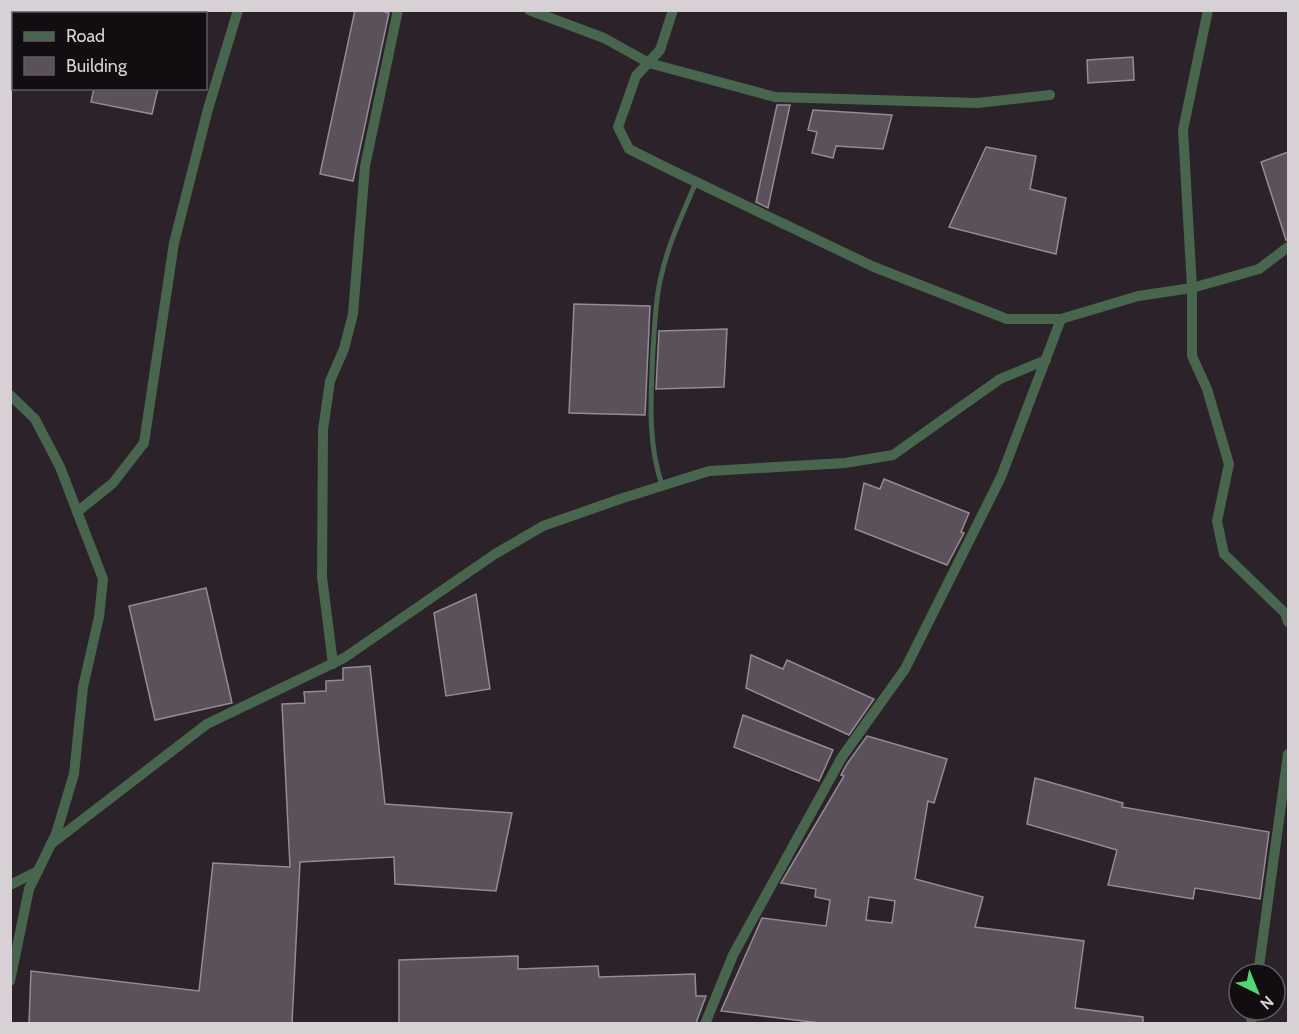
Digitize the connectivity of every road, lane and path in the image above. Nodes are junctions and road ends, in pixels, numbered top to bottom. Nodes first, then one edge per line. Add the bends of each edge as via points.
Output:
1 (238, 10) edge
2 (398, 10) edge
3 (529, 10) edge
4 (673, 10) edge
5 (1208, 10) edge
6 (649, 63) junction
7 (1050, 95) dead end
8 (696, 182) junction
9 (1288, 247) edge
10 (1192, 288) junction
11 (1061, 319) junction
12 (1046, 360) junction
13 (10, 395) edge
14 (662, 485) junction
15 (77, 512) junction
16 (1288, 622) edge
17 (333, 663) junction
18 (1288, 753) edge
19 (51, 844) junction
20 (38, 871) junction
21 (10, 885) edge
22 (1260, 962) edge
23 (10, 981) edge
24 (705, 1023) edge

1 - 15 street via 174,243 144,443 113,483
2 - 17 street via 364,166 353,314 330,381 323,430 322,576
3 - 6 street via 604,38
4 - 6 street via 660,50
5 - 10 street via 1183,130
6 - 7 street via 775,97 977,103
6 - 8 street via 636,76 618,127 629,149
8 - 11 street via 874,267 1007,319
8 - 14 lane via 667,255 656,301 651,437
9 - 10 street via 1259,269
10 - 11 street via 1138,296
10 - 16 street via 1192,356 1207,389 1229,464 1217,521 1224,554 1286,613
11 - 12 street
12 - 14 street via 1000,380 893,455 845,463 709,471
12 - 24 street via 1000,477 905,669 842,757 733,955
13 - 15 street via 35,419 60,466
14 - 17 street via 543,526
15 - 19 street via 103,579 83,687 74,774
17 - 19 street via 207,724
18 - 22 street
19 - 20 street
20 - 21 street
20 - 23 street via 29,889

